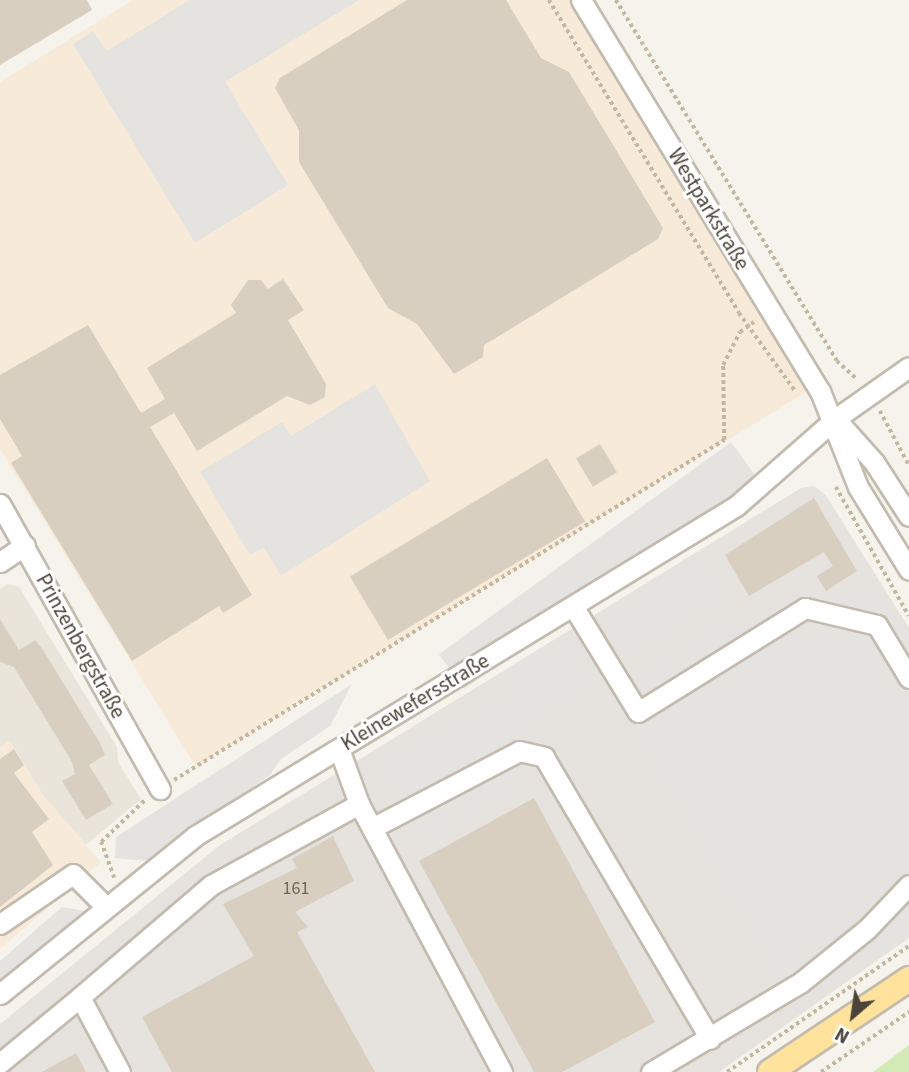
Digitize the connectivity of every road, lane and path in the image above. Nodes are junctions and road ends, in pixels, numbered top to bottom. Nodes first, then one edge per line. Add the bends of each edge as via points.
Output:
1 (549, 0) edge
2 (581, 0) edge
3 (616, 0) edge
4 (770, 310) junction
5 (749, 326) junction
6 (909, 367) edge
7 (871, 392) junction
8 (797, 394) dead end
9 (835, 419) junction
10 (909, 464) edge
11 (0, 504) edge
12 (909, 516) edge
13 (26, 545) junction
14 (0, 562) edge
15 (909, 570) edge
16 (573, 606) junction
17 (909, 678) edge
18 (339, 749) junction
19 (160, 789) junction
20 (359, 804) junction
21 (372, 828) junction
22 (909, 885) edge
23 (124, 891) junction
24 (105, 906) junction
25 (0, 924) edge
26 (909, 946) edge
27 (909, 979) edge
28 (0, 994) edge
29 (80, 997) junction
30 (909, 1012) edge
31 (710, 1039) junction
32 (0, 1063) edge
33 (120, 1072) edge
34 (502, 1072) edge
35 (651, 1072) edge
36 (727, 1072) edge
37 (770, 1072) edge
38 (821, 1072) edge

1 - 5 path
2 - 4 street, Westparkstraße
3 - 7 path via 837,361
4 - 5 path
4 - 9 street, Westparkstraße
5 - 8 path
5 - 19 path via 723,365 724,440
6 - 7 street, Kleinewefersstraße
7 - 9 street, Kleinewefersstraße
7 - 10 path
9 - 12 street, Westparkstraße via 874,462
9 - 15 street, Westparkstraße via 858,487
9 - 16 street, Kleinewefersstraße via 736,506
11 - 13 street, Prinzenbergstraße
13 - 14 street
13 - 19 street, Prinzenbergstraße
16 - 17 street via 638,712 805,608 877,625
16 - 18 street, Kleinewefersstraße
18 - 20 street
18 - 23 street, Kleinewefersstraße via 195,836
19 - 23 path via 100,842 104,863
20 - 21 street
20 - 29 street via 211,886
21 - 31 street via 519,751 544,757
21 - 34 street
22 - 31 street via 867,929 800,983
23 - 24 street, Kleinewefersstraße
24 - 25 street via 73,874
24 - 28 street, Kleinewefersstraße
26 - 36 path
27 - 37 main road
29 - 32 street
29 - 33 street
30 - 38 path
31 - 35 street

